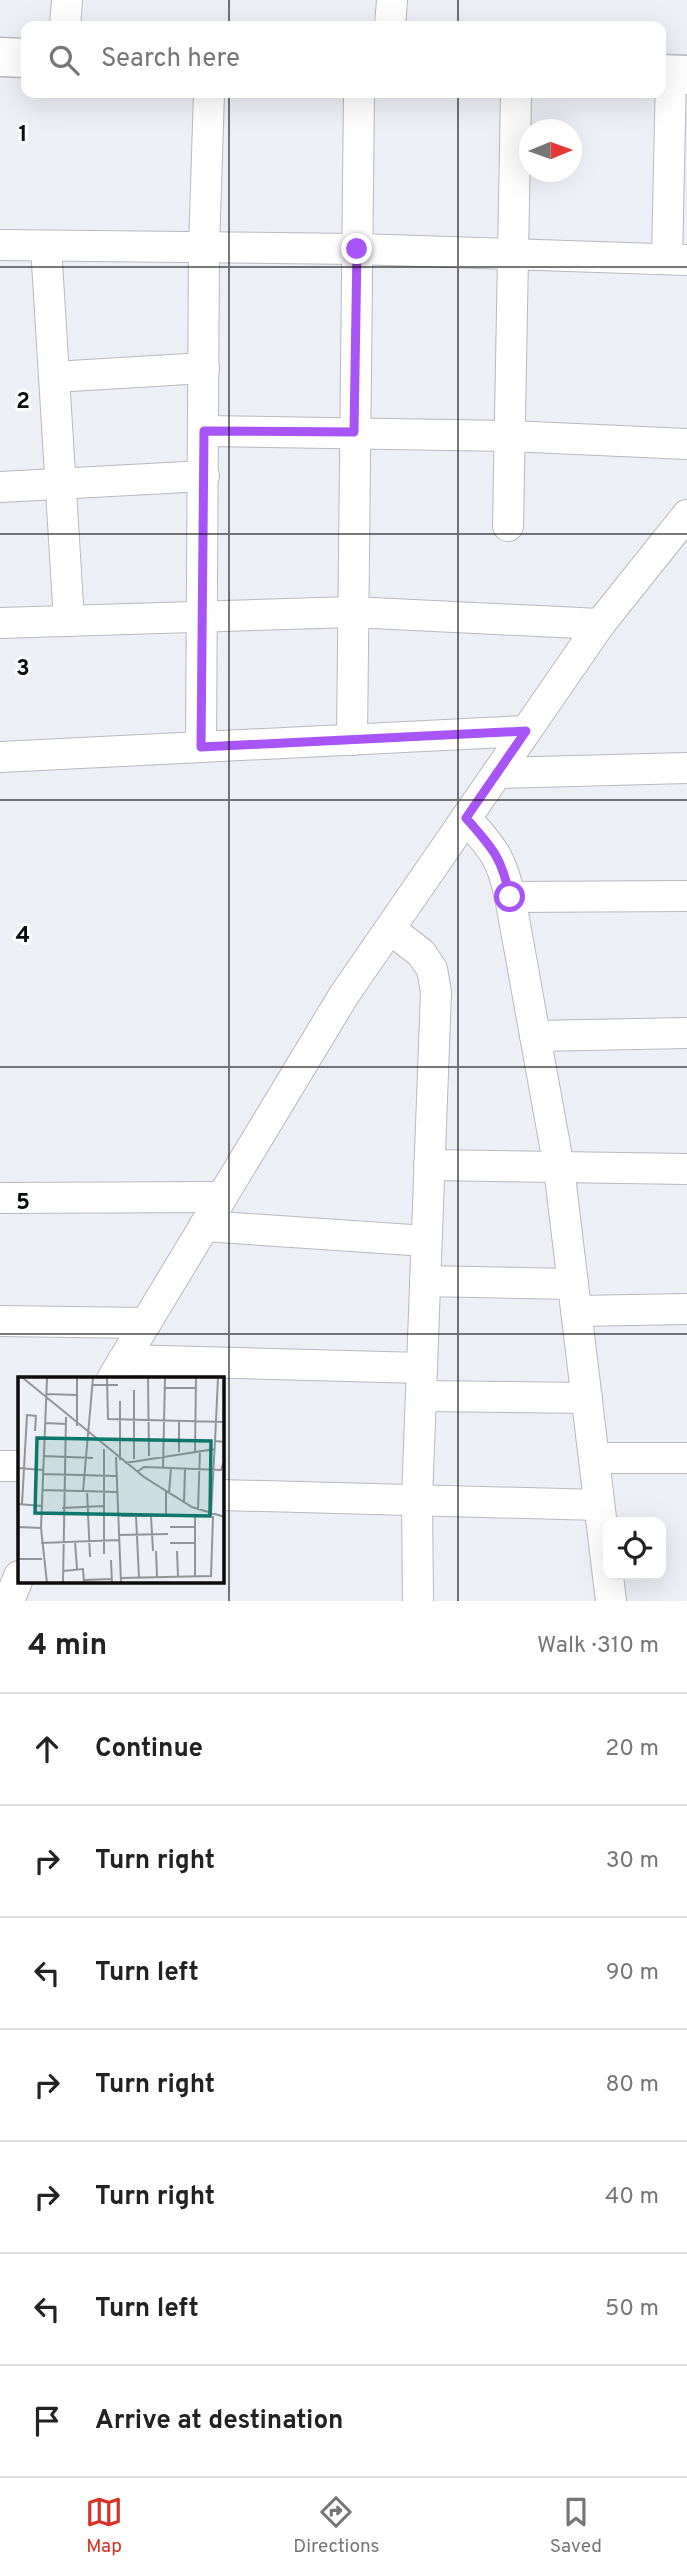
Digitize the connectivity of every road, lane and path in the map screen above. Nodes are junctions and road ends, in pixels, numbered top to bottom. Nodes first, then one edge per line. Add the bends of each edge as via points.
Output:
1 (67, 0) edge
2 (392, 0) edge
3 (65, 21) edge
4 (390, 21) edge
5 (0, 57) edge
6 (21, 58) edge
7 (673, 74) edge
8 (209, 98) edge
9 (359, 98) edge
10 (516, 98) edge
11 (0, 245) edge
12 (46, 246) junction
13 (204, 248) junction
14 (357, 249) junction
15 (513, 253) junction
16 (677, 259) edge
17 (204, 368) junction
18 (54, 376) junction
19 (204, 431) junction
20 (354, 432) junction
21 (510, 436) junction
22 (687, 444) edge
23 (204, 476) junction
24 (61, 485) junction
25 (0, 488) edge
26 (687, 515) edge
27 (508, 526) dead end
28 (352, 612) junction
29 (201, 617) junction
30 (69, 621) junction
31 (0, 623) edge
32 (600, 624) junction
33 (526, 731) junction
34 (352, 740) junction
35 (201, 747) junction
36 (0, 757) edge
37 (687, 768) edge
38 (497, 773) junction
39 (466, 818) junction
40 (687, 896) edge
41 (510, 897) junction
42 (390, 929) junction
43 (687, 1032) edge
44 (535, 1036) junction
45 (429, 1165) junction
46 (559, 1168) junction
47 (687, 1169) edge
48 (222, 1197) junction
49 (0, 1198) edge
50 (204, 1226) junction
51 (426, 1241) junction
52 (425, 1281) junction
53 (574, 1297) junction
54 (687, 1309) edge
55 (0, 1321) edge
56 (146, 1323) junction
57 (118, 1369) edge
58 (421, 1382) junction
59 (587, 1398) junction
60 (594, 1458) junction
61 (687, 1458) edge
62 (0, 1466) edge
63 (18, 1466) edge
64 (224, 1495) edge
65 (417, 1500) junction
66 (599, 1505) junction
67 (18, 1578) edge
68 (9, 1601) edge
69 (418, 1601) edge
70 (611, 1601) edge

1 - 3 street
2 - 4 street
5 - 6 street
7 - 16 street
8 - 13 street
9 - 14 street
10 - 15 street
11 - 12 street
12 - 13 street
12 - 18 street
13 - 14 street
13 - 17 street
14 - 15 street
14 - 20 street
15 - 16 street
15 - 21 street
17 - 18 street
17 - 19 street
18 - 24 street
19 - 20 street
19 - 23 street
20 - 21 street
20 - 28 street
21 - 22 street
21 - 27 street
23 - 24 street
23 - 29 street
24 - 25 street
24 - 30 street
26 - 32 street
28 - 29 street
28 - 32 street
28 - 34 street
29 - 30 street
29 - 35 street
30 - 31 street
32 - 33 street
33 - 34 street
33 - 38 street
34 - 35 street
35 - 36 street
37 - 38 street
38 - 39 street
39 - 41 street via 496,853
39 - 42 street
40 - 41 street
41 - 44 street
42 - 45 street via 421,953 432,969 436,992
42 - 48 street via 344,995
43 - 44 street
44 - 46 street
45 - 46 street
45 - 51 street
46 - 47 street
46 - 53 street
48 - 49 street
48 - 50 street
50 - 51 street
50 - 56 street
51 - 52 street
52 - 53 street
52 - 58 street
53 - 54 street
53 - 59 street
55 - 56 street
56 - 57 street
57 - 58 street
58 - 59 street
58 - 65 street
59 - 60 street
60 - 61 street
60 - 66 street
62 - 63 street
64 - 65 street
65 - 66 street
65 - 69 street
66 - 70 street
67 - 68 street

